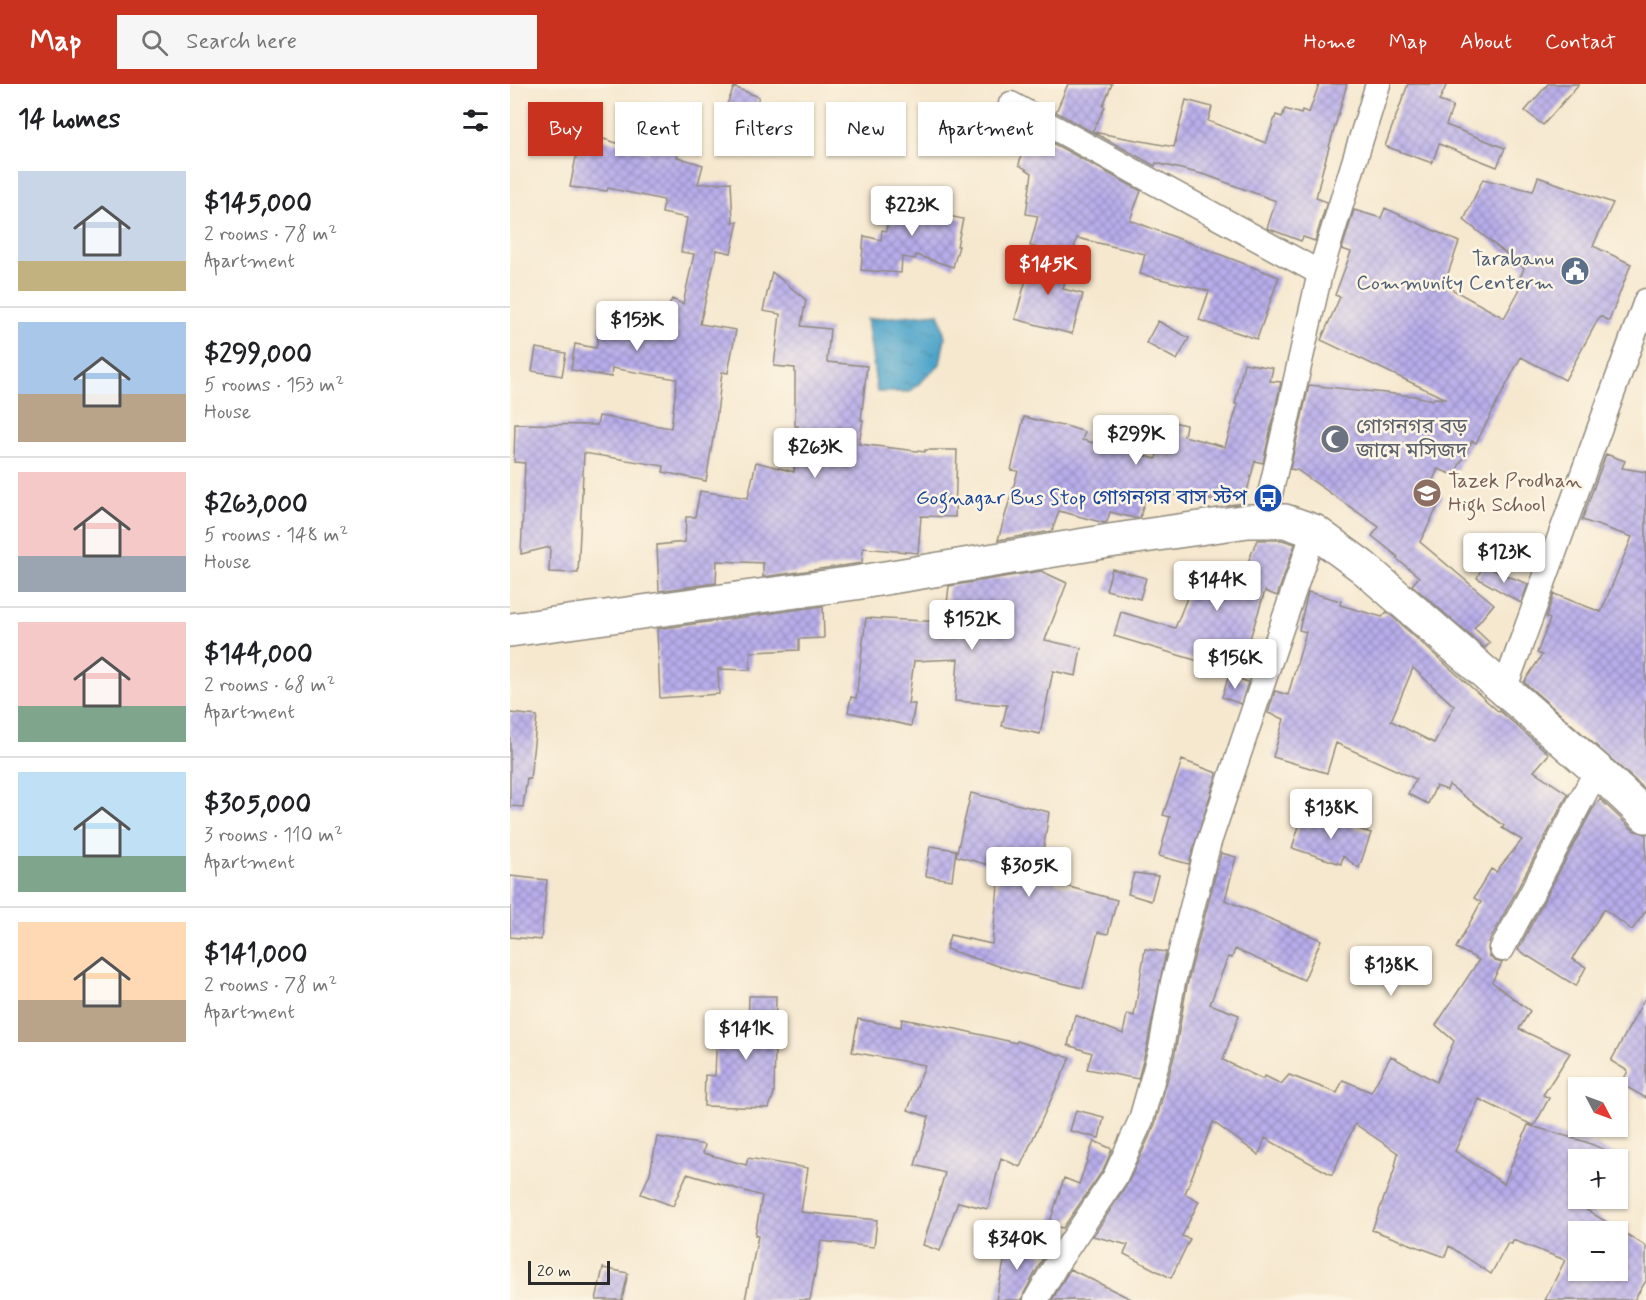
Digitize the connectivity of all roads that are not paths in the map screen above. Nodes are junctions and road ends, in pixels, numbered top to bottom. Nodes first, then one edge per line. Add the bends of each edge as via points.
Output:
1 (1378, 84) edge
2 (1055, 128) edge
3 (1320, 273) junction
4 (1646, 301) edge
5 (1264, 521) junction
6 (1314, 531) junction
7 (510, 630) edge
8 (1504, 690) junction
9 (1597, 770) junction
10 (1646, 816) edge
11 (1502, 949) dead end
12 (1036, 1300) edge

1 - 3 street
2 - 3 street
3 - 5 street
4 - 8 street
5 - 6 main road via 1285,520
5 - 7 main road
6 - 8 main road via 1364,567
6 - 12 street via 1208,845 1141,1120 1115,1177
8 - 9 main road
9 - 10 main road
9 - 11 street

